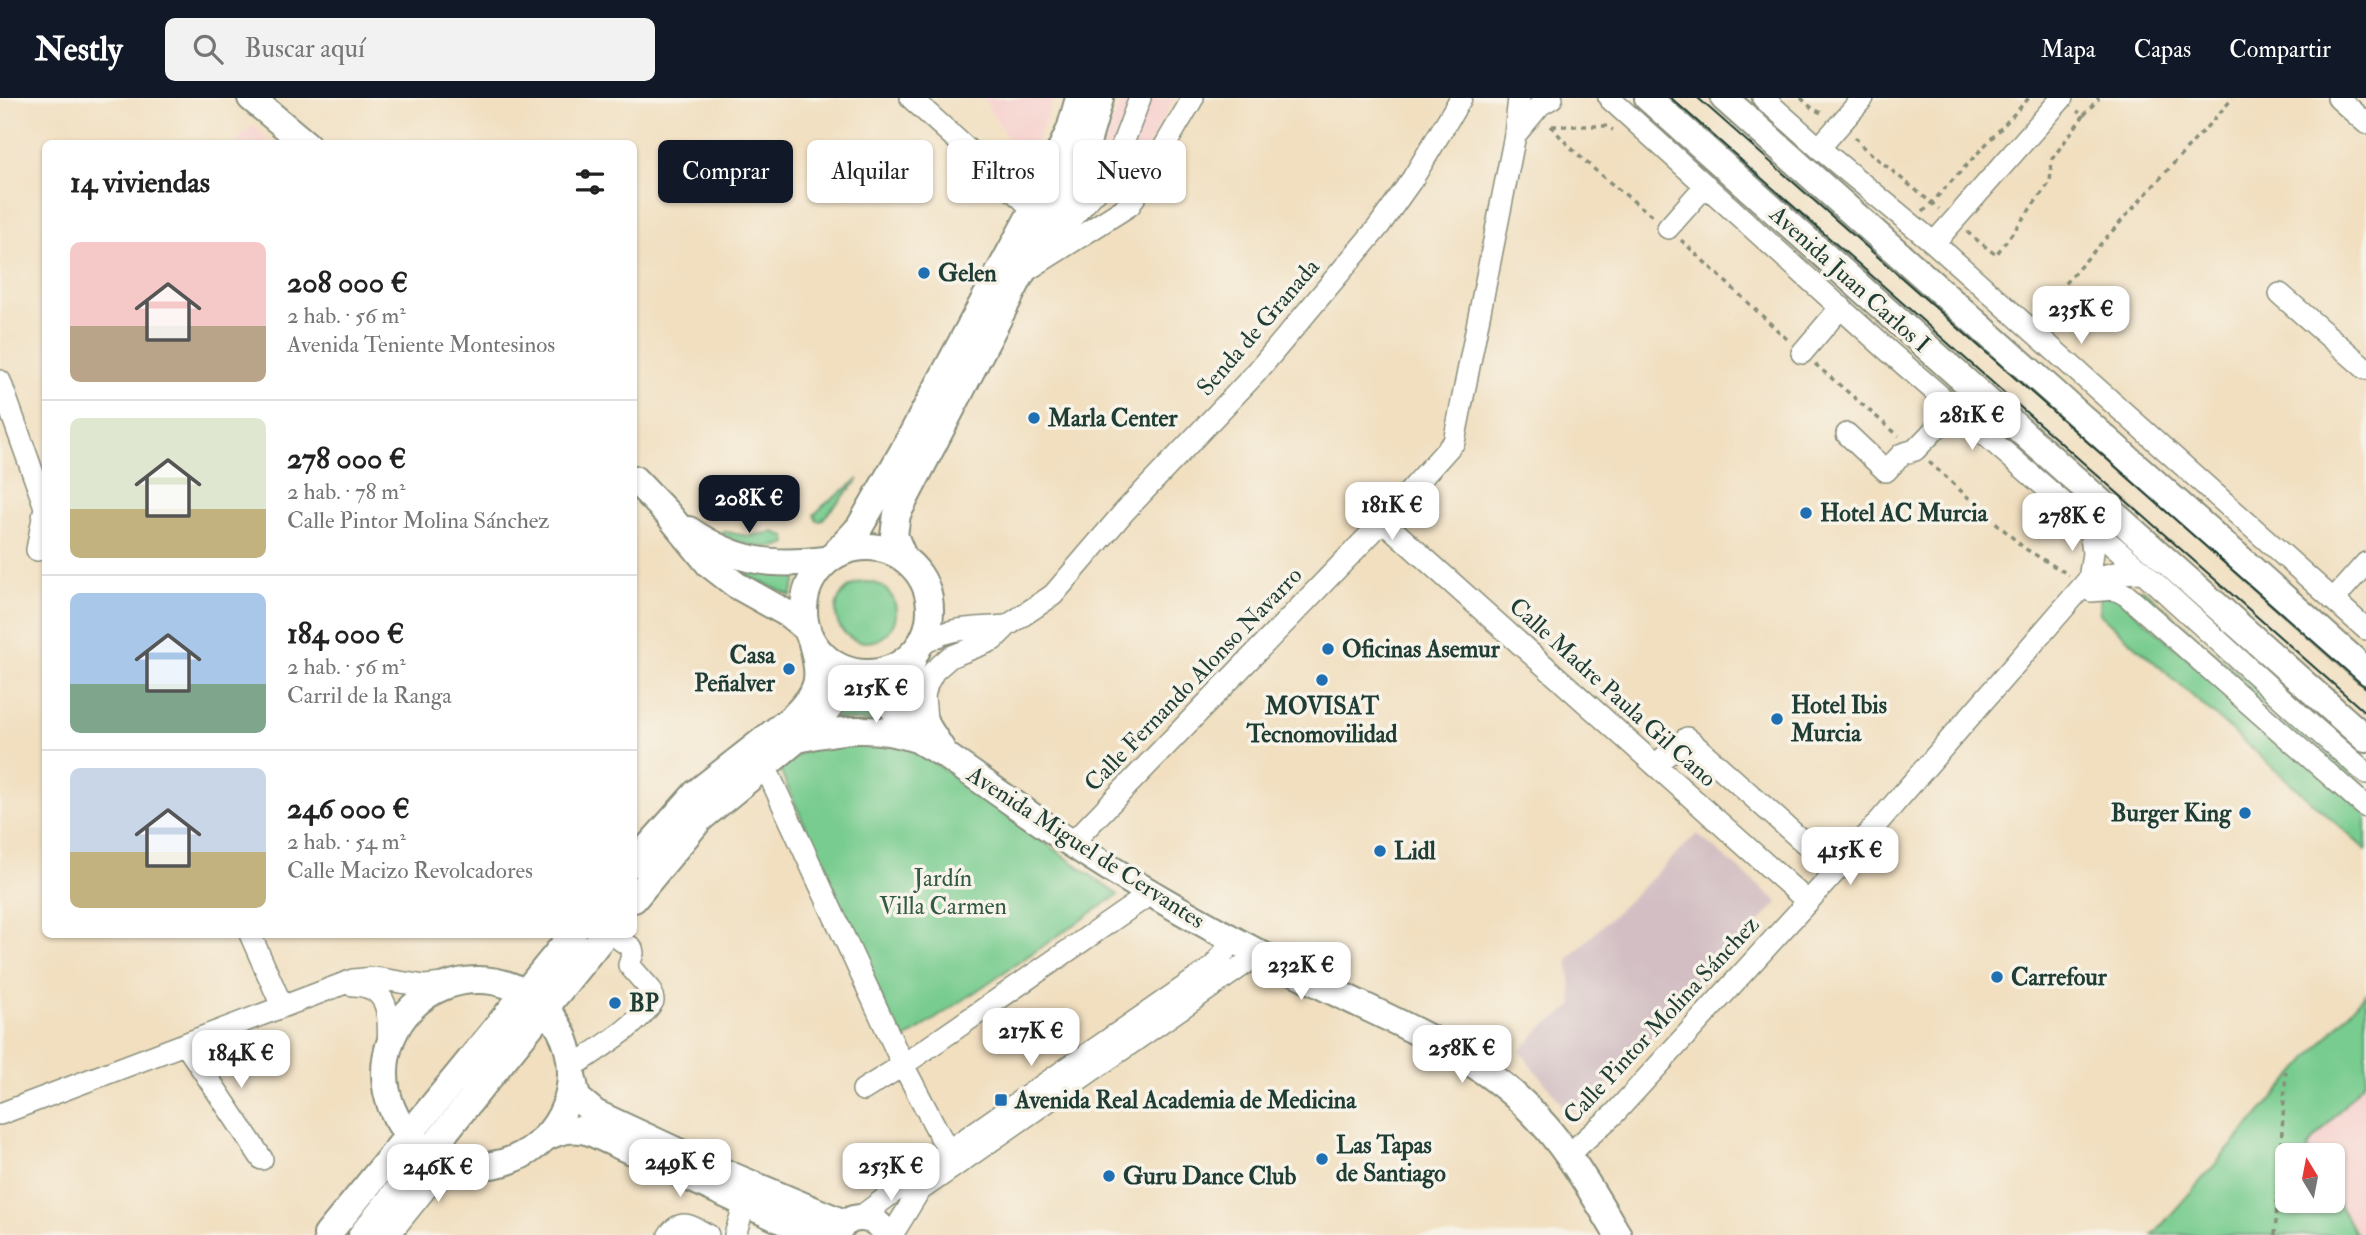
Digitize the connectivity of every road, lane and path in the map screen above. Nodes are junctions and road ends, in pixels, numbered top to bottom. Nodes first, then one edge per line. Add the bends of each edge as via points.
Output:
1 (251, 98) edge
2 (911, 98) edge
3 (1079, 98) edge
4 (1100, 98) edge
5 (1140, 98) edge
6 (1193, 98) edge
7 (1461, 98) edge
8 (1519, 98) edge
9 (1552, 98) edge
10 (1609, 98) edge
11 (1648, 98) edge
12 (1724, 98) edge
13 (1763, 98) edge
14 (1801, 98) edge
15 (1863, 98) edge
16 (2029, 98) edge
17 (2099, 98) edge
18 (2234, 98) edge
19 (2338, 98) edge
20 (2061, 99) edge
21 (2084, 116) junction
22 (1842, 122) junction
23 (2366, 122) edge
24 (1522, 127) junction
25 (1616, 131) dead end
26 (301, 140) edge
27 (1819, 148) junction
28 (1706, 185) junction
29 (1932, 203) junction
30 (1032, 208) junction
31 (1921, 215) dead end
32 (1953, 221) junction
33 (1668, 229) dead end
34 (1934, 243) junction
35 (1019, 275) junction
36 (2280, 294) dead end
37 (1841, 307) junction
38 (2034, 317) dead end
39 (1802, 353) dead end
40 (2366, 369) edge
41 (0, 381) edge
42 (1955, 409) junction
43 (1847, 435) dead end
44 (637, 482) edge
45 (42, 499) edge
46 (668, 514) junction
47 (1383, 520) junction
48 (42, 523) edge
49 (2090, 528) junction
50 (37, 550) dead end
51 (830, 559) junction
52 (904, 559) junction
53 (2366, 563) edge
54 (2143, 572) junction
55 (2086, 582) junction
56 (2333, 600) junction
57 (1007, 626) junction
58 (2366, 629) edge
59 (809, 635) junction
60 (918, 648) junction
61 (2366, 671) edge
62 (863, 673) junction
63 (921, 732) junction
64 (796, 739) junction
65 (2366, 739) edge
66 (764, 764) junction
67 (1655, 765) junction
68 (2366, 773) edge
69 (2366, 807) edge
70 (1071, 844) junction
71 (637, 860) edge
72 (1836, 871) junction
73 (1150, 894) junction
74 (637, 895) edge
75 (1808, 902) junction
76 (252, 938) edge
77 (571, 938) edge
78 (601, 938) edge
79 (618, 938) edge
80 (1230, 939) junction
81 (1259, 954) junction
82 (461, 982) junction
83 (341, 984) junction
84 (535, 1000) junction
85 (282, 1006) junction
86 (186, 1045) junction
87 (388, 1051) junction
88 (903, 1065) junction
89 (571, 1068) junction
90 (2286, 1070) dead end
91 (863, 1090) dead end
92 (0, 1114) edge
93 (543, 1139) junction
94 (418, 1143) junction
95 (1568, 1155) junction
96 (262, 1159) dead end
97 (950, 1160) junction
98 (484, 1165) junction
99 (745, 1203) junction
100 (846, 1225) edge
101 (327, 1235) edge
102 (362, 1235) edge
103 (388, 1235) edge
104 (669, 1235) edge
105 (708, 1235) edge
106 (734, 1235) edge
107 (814, 1235) edge
108 (890, 1235) edge
109 (1618, 1235) edge
110 (2275, 1235) edge

1 - 26 main road
2 - 30 street
3 - 30 main road via 1070,130
4 - 35 main road via 1084,153
5 - 35 street via 1111,175
6 - 35 street via 1130,205
7 - 57 street, Senda de Granada via 1379,226 1255,373 1053,595
8 - 24 street, Calle Fernando Alonso Navarro
9 - 24 street
10 - 28 street
11 - 65 main road, Avenida Juan Carlos I
12 - 61 main road, Avenida Juan Carlos I
13 - 27 street
14 - 22 path via 1812,109
15 - 22 street
16 - 29 path
17 - 21 path
18 - 38 path
19 - 23 street
20 - 21 path
20 - 32 street
21 - 32 path via 2052,159 2050,182 1996,255
22 - 27 street
22 - 29 path via 1863,147
24 - 25 path via 1605,126
24 - 47 street, Calle Fernando Alonso Navarro via 1454,442
27 - 34 street
28 - 33 street
28 - 37 street
29 - 31 path
29 - 32 path
30 - 51 main road via 859,528
32 - 34 street
34 - 56 street
35 - 52 main road via 897,514 894,536
36 - 40 street
37 - 39 street
37 - 42 street
41 - 45 street
42 - 43 street via 1915,450 1902,454 1886,471
42 - 49 street
44 - 46 main road
46 - 51 main road via 708,544 745,559 785,564
46 - 59 main road via 722,575 788,614
47 - 67 street, Calle Madre Paula Gil Cano
47 - 70 street, Calle Fernando Alonso Navarro
48 - 50 street
49 - 54 street
49 - 55 street via 2093,553
51 - 52 main road via 867,547
51 - 59 main road via 815,575 806,596 804,618
52 - 60 main road via 928,594 929,622
53 - 56 street
54 - 55 street via 2115,573
54 - 68 street
55 - 69 street via 2091,591 2115,589 2126,595
55 - 72 street, Calle Pintor Molina Sánchez
56 - 58 street
57 - 60 street via 952,630
57 - 63 street, Senda de Granada via 993,640 950,657 934,671 927,684
59 - 62 main road via 828,660
59 - 71 main road via 818,675 806,704 696,793
60 - 62 main road via 900,664
60 - 63 main road, Avenida Miguel de Cervantes via 908,672
62 - 63 main road, Avenida Miguel de Cervantes via 878,683 901,721
62 - 64 main road
63 - 64 main road via 856,728
63 - 70 main road, Avenida Miguel de Cervantes
64 - 66 main road
66 - 74 main road via 700,819
66 - 88 street
67 - 72 street via 1688,738
67 - 75 street, Calle Madre Paula Gil Cano
70 - 73 main road, Avenida Miguel de Cervantes
72 - 75 street, Calle Pintor Molina Sánchez
73 - 80 main road, Avenida Miguel de Cervantes
73 - 88 street
75 - 95 street, Calle Pintor Molina Sánchez via 1614,1114
76 - 85 street
77 - 84 main road
78 - 84 main road
79 - 89 street via 632,948 629,965 652,990 653,1001 628,1026
80 - 81 main road, Avenida Miguel de Cervantes
80 - 97 street via 1213,967
81 - 95 main road, Avenida Miguel de Cervantes via 1476,1065 1531,1110
81 - 97 street
82 - 83 street via 425,986 365,978
82 - 84 main road via 500,982
82 - 87 main road via 435,990 414,1005 398,1025
83 - 85 street
83 - 87 street via 369,987 383,999
84 - 89 main road via 555,1018 567,1042
84 - 94 main road
85 - 86 street
86 - 92 street
86 - 96 street
87 - 94 main road via 387,1093 398,1120
88 - 91 street
88 - 97 street
89 - 93 main road via 564,1110
89 - 100 main road via 574,1093 595,1114
90 - 110 path
93 - 98 main road via 519,1156
93 - 99 main road via 565,1130 590,1132
94 - 98 main road via 455,1163
94 - 101 main road
94 - 102 main road
95 - 109 main road, Avenida Miguel de Cervantes
97 - 100 street
97 - 108 street via 919,1191
98 - 103 street via 438,1174
99 - 106 street
99 - 107 main road
100 - 108 main road via 873,1220
104 - 105 street via 684,1224

